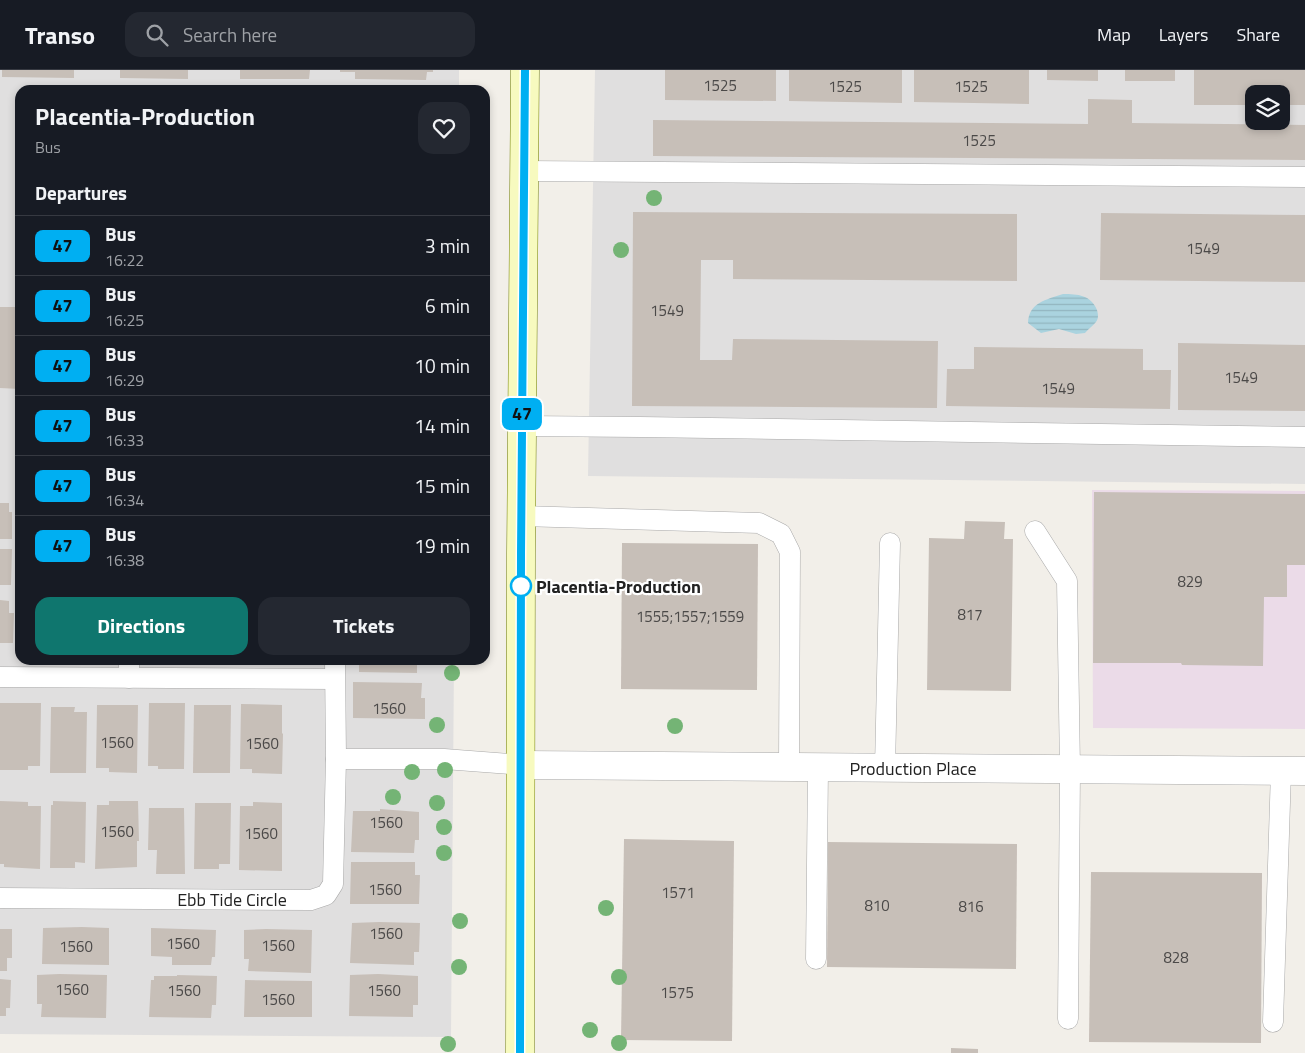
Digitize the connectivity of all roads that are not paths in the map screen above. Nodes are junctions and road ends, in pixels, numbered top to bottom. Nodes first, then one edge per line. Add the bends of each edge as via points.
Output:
1 (525, 70) edge
2 (525, 171) junction
3 (1305, 177) edge
4 (522, 426) junction
5 (1305, 437) edge
6 (521, 516) junction
7 (1035, 532) dead end
8 (890, 543) dead end
9 (129, 669) edge
10 (335, 669) edge
11 (0, 677) edge
12 (336, 759) junction
13 (522, 765) junction
14 (789, 767) junction
15 (818, 768) junction
16 (885, 768) junction
17 (1070, 769) junction
18 (1293, 771) edge
19 (0, 898) edge
20 (816, 959) dead end
21 (1068, 1019) dead end
22 (1273, 1022) dead end
23 (520, 1053) edge

1 - 2 main road
2 - 3 lane
2 - 4 main road
4 - 5 lane
4 - 6 main road
6 - 13 main road
6 - 14 lane via 759,523 781,534 790,552
7 - 17 lane via 1067,581
8 - 16 lane
9 - 10 lane, Ebb Tide Circle
9 - 11 lane, Ebb Tide Circle
10 - 12 lane, Ebb Tide Circle
12 - 13 lane via 444,758
12 - 19 lane, Ebb Tide Circle via 333,884 326,894 311,900
13 - 14 street, Production Place
13 - 23 main road
14 - 15 street, Production Place
15 - 16 street, Production Place
15 - 20 lane
16 - 17 street, Production Place
17 - 18 street, Production Place
17 - 21 lane
18 - 22 lane

